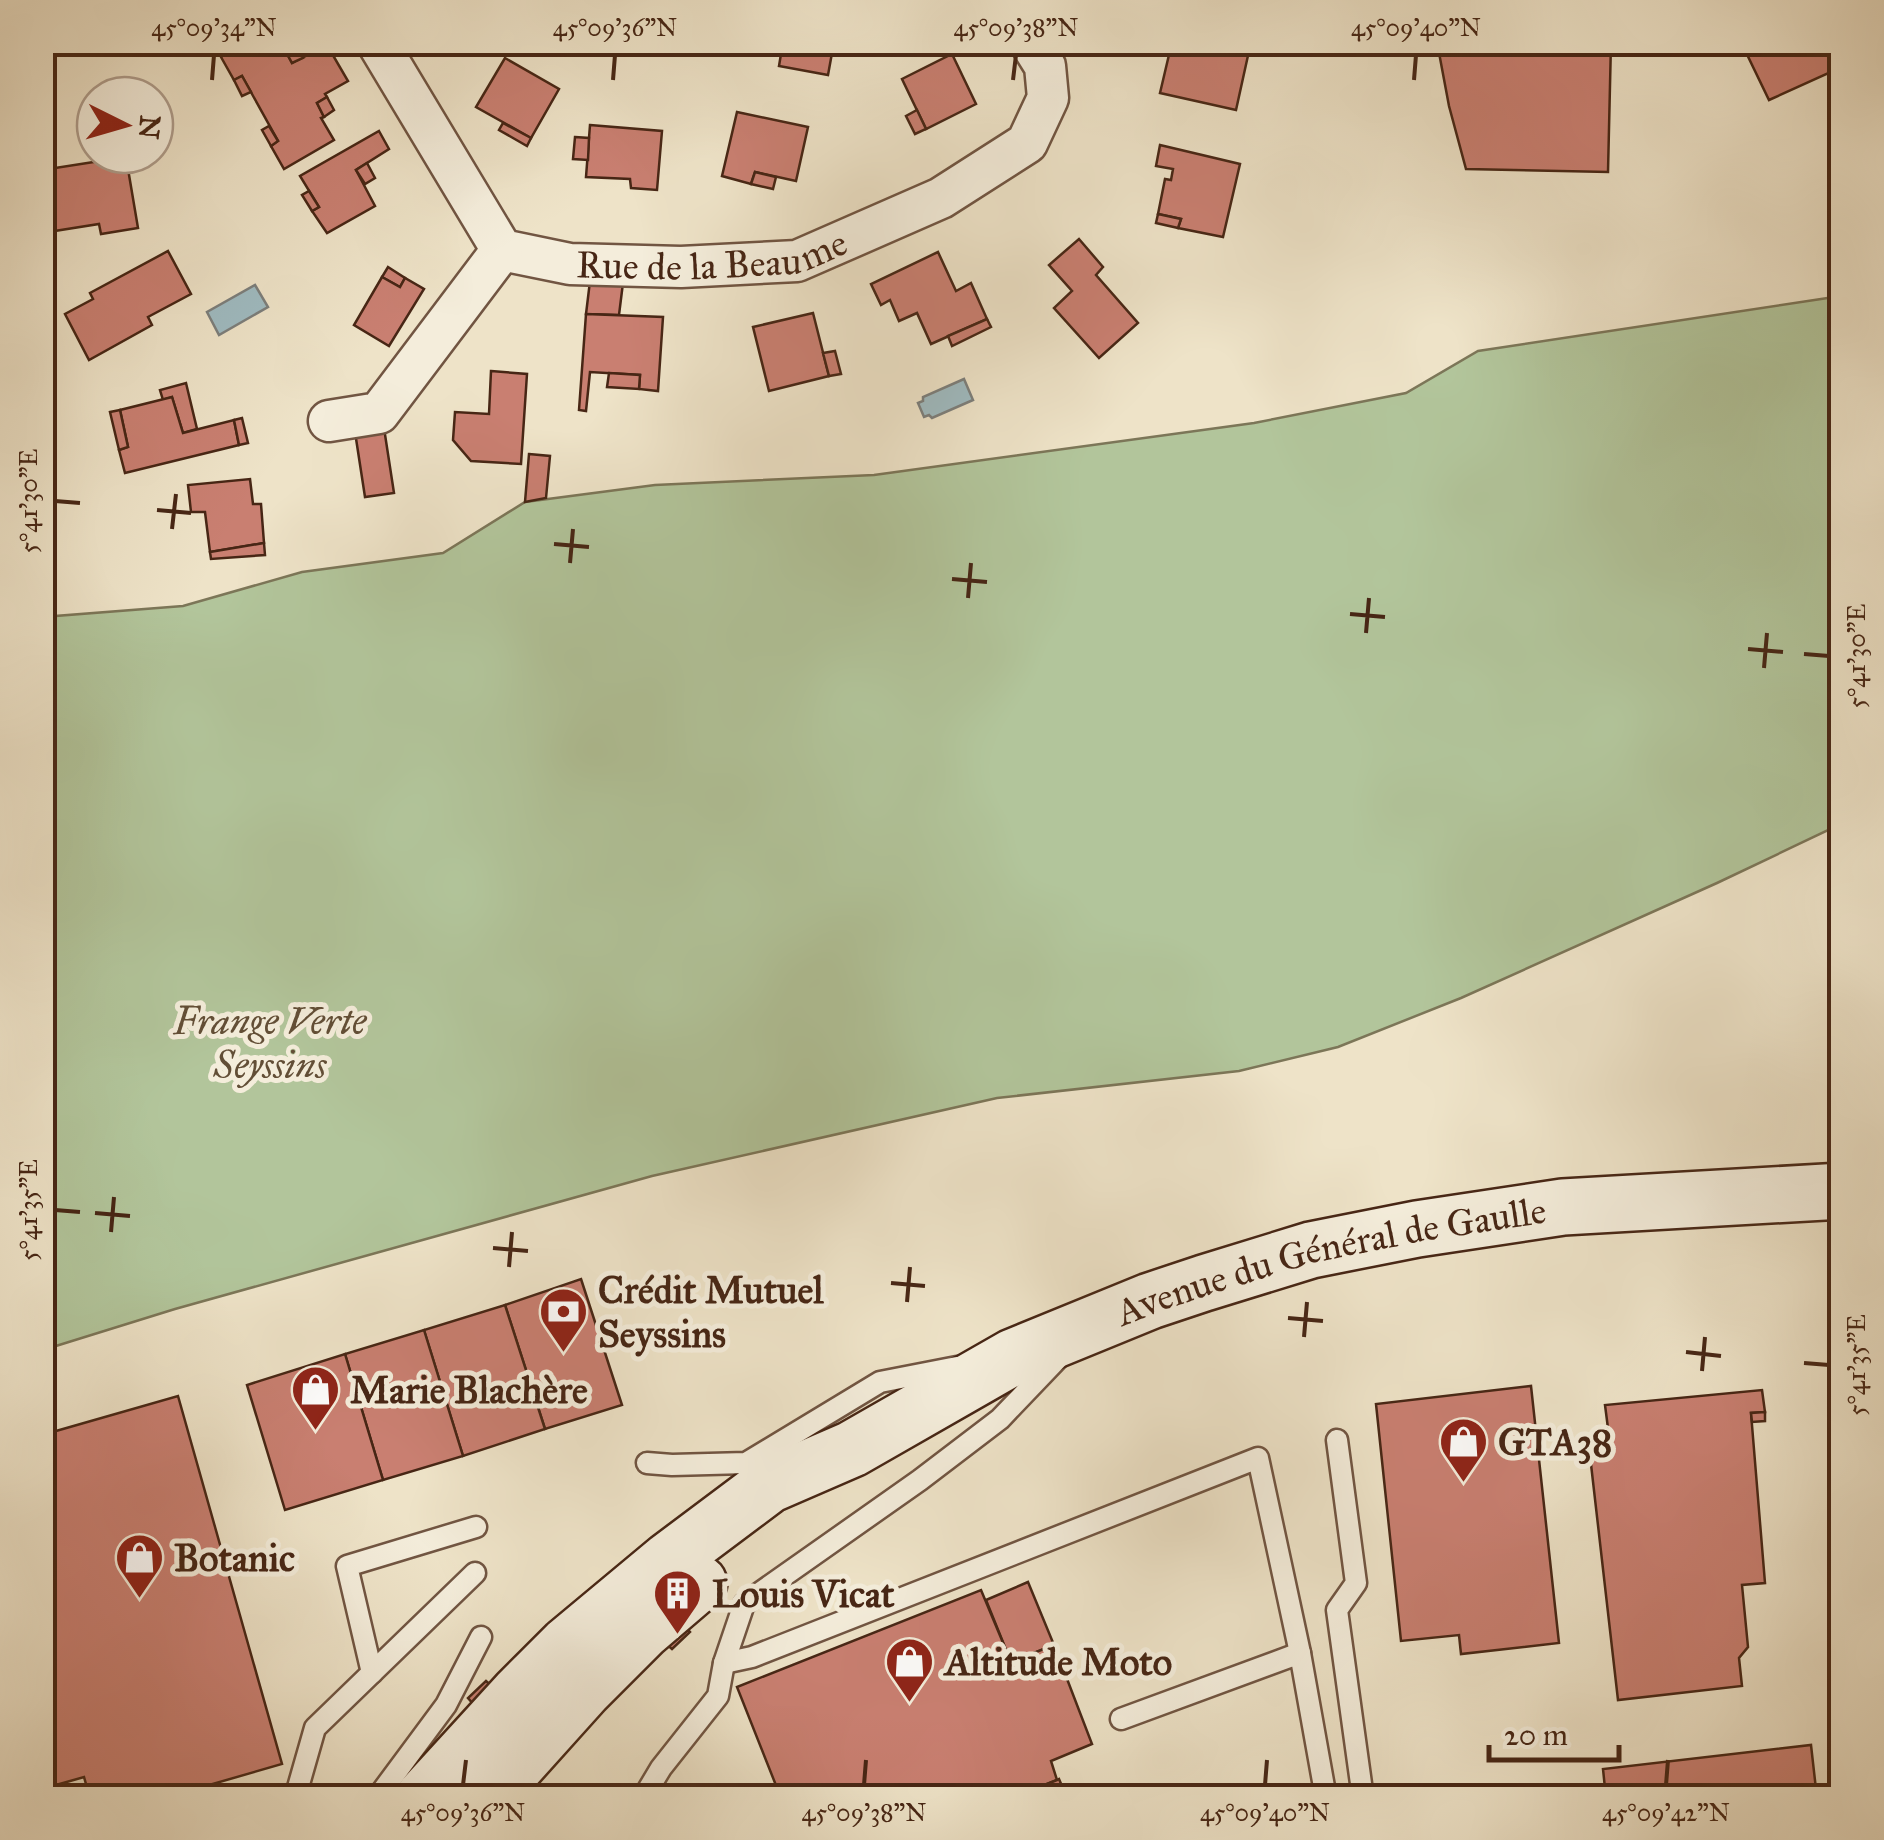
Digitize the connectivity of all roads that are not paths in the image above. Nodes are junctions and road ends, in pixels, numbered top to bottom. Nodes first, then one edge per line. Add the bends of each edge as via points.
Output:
1 (377, 42) edge
2 (1030, 42) edge
3 (502, 250) junction
4 (329, 421) dead end
5 (1842, 1191) edge
6 (1091, 1324) junction
7 (1013, 1357) junction
8 (1337, 1440) dead end
9 (852, 1449) junction
10 (648, 1464) dead end
11 (476, 1526) dead end
12 (476, 1573) dead end
13 (481, 1637) dead end
14 (1300, 1653) junction
15 (724, 1662) junction
16 (372, 1673) junction
17 (1121, 1719) dead end
18 (295, 1798) edge
19 (377, 1798) edge
20 (424, 1798) edge
21 (487, 1798) edge
22 (643, 1798) edge
23 (1326, 1798) edge
24 (1364, 1798) edge

1 - 3 street
2 - 3 street, Rue de la Beaume via 1045,66 1048,98 1027,143 941,198 797,261 570,264
3 - 4 street via 379,414
5 - 6 main road, Avenue du Général de Gaulle via 1563,1207 1417,1228 1311,1250
6 - 7 main road, Avenue du Général de Gaulle
6 - 15 lane via 1000,1419 744,1604
7 - 9 main road, Avenue du Général de Gaulle
7 - 10 lane via 880,1382 746,1463
8 - 24 lane via 1356,1582 1337,1610
9 - 20 main road, Avenue du Général de Gaulle via 769,1485 669,1560 566,1645
9 - 21 main road, Avenue du Général de Gaulle via 786,1516 643,1632
11 - 16 lane via 347,1566
12 - 16 lane
13 - 19 lane via 446,1704
14 - 15 lane via 1258,1458 752,1657
14 - 17 lane
14 - 23 lane
15 - 22 lane via 718,1696
16 - 18 lane via 316,1728

